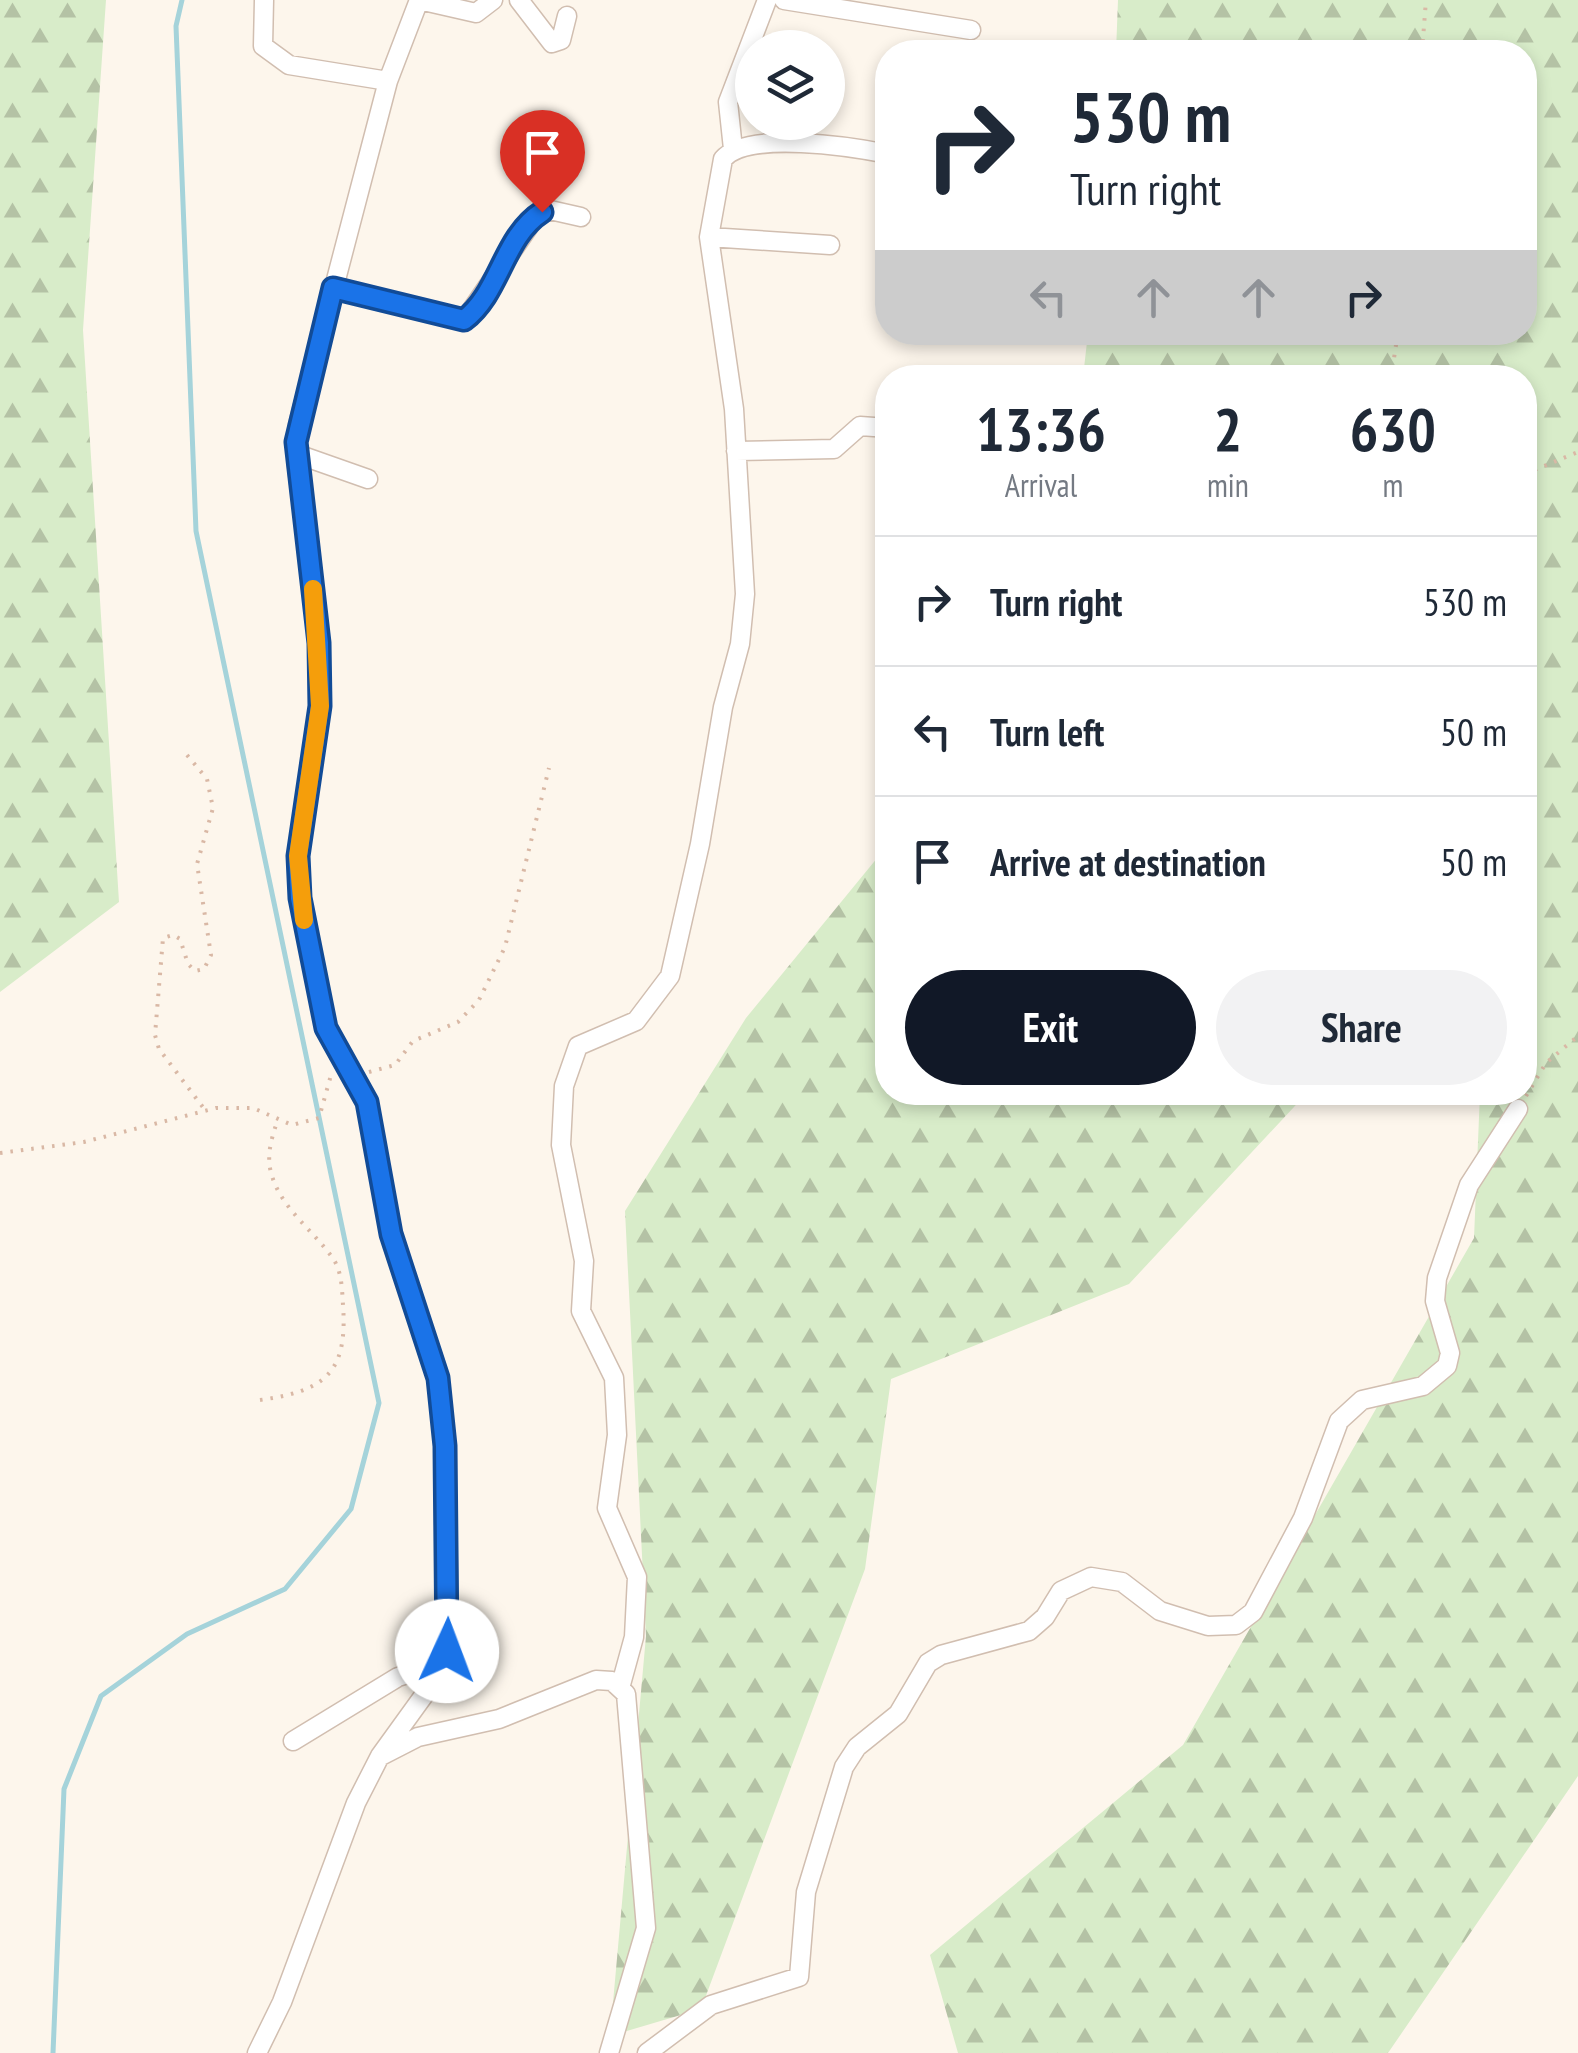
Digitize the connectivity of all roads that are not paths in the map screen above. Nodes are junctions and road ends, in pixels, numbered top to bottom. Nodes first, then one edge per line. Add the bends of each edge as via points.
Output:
1 (264, 0) edge
2 (419, 0) edge
3 (493, 0) edge
4 (518, 0) edge
5 (766, 0) edge
6 (784, 0) edge
7 (568, 16) dead end
8 (971, 30) dead end
9 (388, 81) junction
10 (733, 149) junction
11 (875, 152) edge
12 (581, 217) dead end
13 (709, 237) junction
14 (830, 245) dead end
15 (333, 288) junction
16 (875, 427) edge
17 (736, 451) junction
18 (297, 454) junction
19 (368, 479) dead end
20 (1518, 1109) road end
21 (443, 1662) junction
22 (620, 1688) junction
23 (293, 1741) dead end
24 (380, 1756) junction
25 (257, 2053) edge
26 (609, 2053) edge
27 (647, 2053) edge

1 - 9 street via 263,46 278,60
2 - 3 street via 476,13
2 - 9 street
4 - 7 street via 552,43 560,40
5 - 10 street via 728,102
6 - 8 street
9 - 15 street
10 - 11 street via 814,144
10 - 13 street via 720,166
12 - 15 street via 550,210 536,216 464,320
13 - 14 street
13 - 17 street
15 - 18 street via 298,425
16 - 17 street via 860,426 834,449
17 - 22 street via 745,594 740,644 670,976 636,1020 578,1046 560,1117 568,1197 584,1261 581,1311 614,1378 617,1420 607,1508 637,1578 632,1650
18 - 19 street
18 - 21 street via 320,706 298,856 300,898 326,1028 356,1076 379,1149 395,1250 438,1378 448,1544
20 - 27 street via 1469,1184 1437,1278 1447,1366 1423,1386 1362,1400 1338,1421 1303,1518 1253,1612 1236,1625 1208,1626 1160,1611 1122,1582 1091,1578 1061,1590 1029,1632 934,1658 898,1714 857,1747 844,1768 806,1892 799,1977 711,2006
21 - 23 street via 398,1677
21 - 24 street
22 - 24 street via 596,1680
22 - 26 street via 632,1723 646,1928
24 - 25 street

